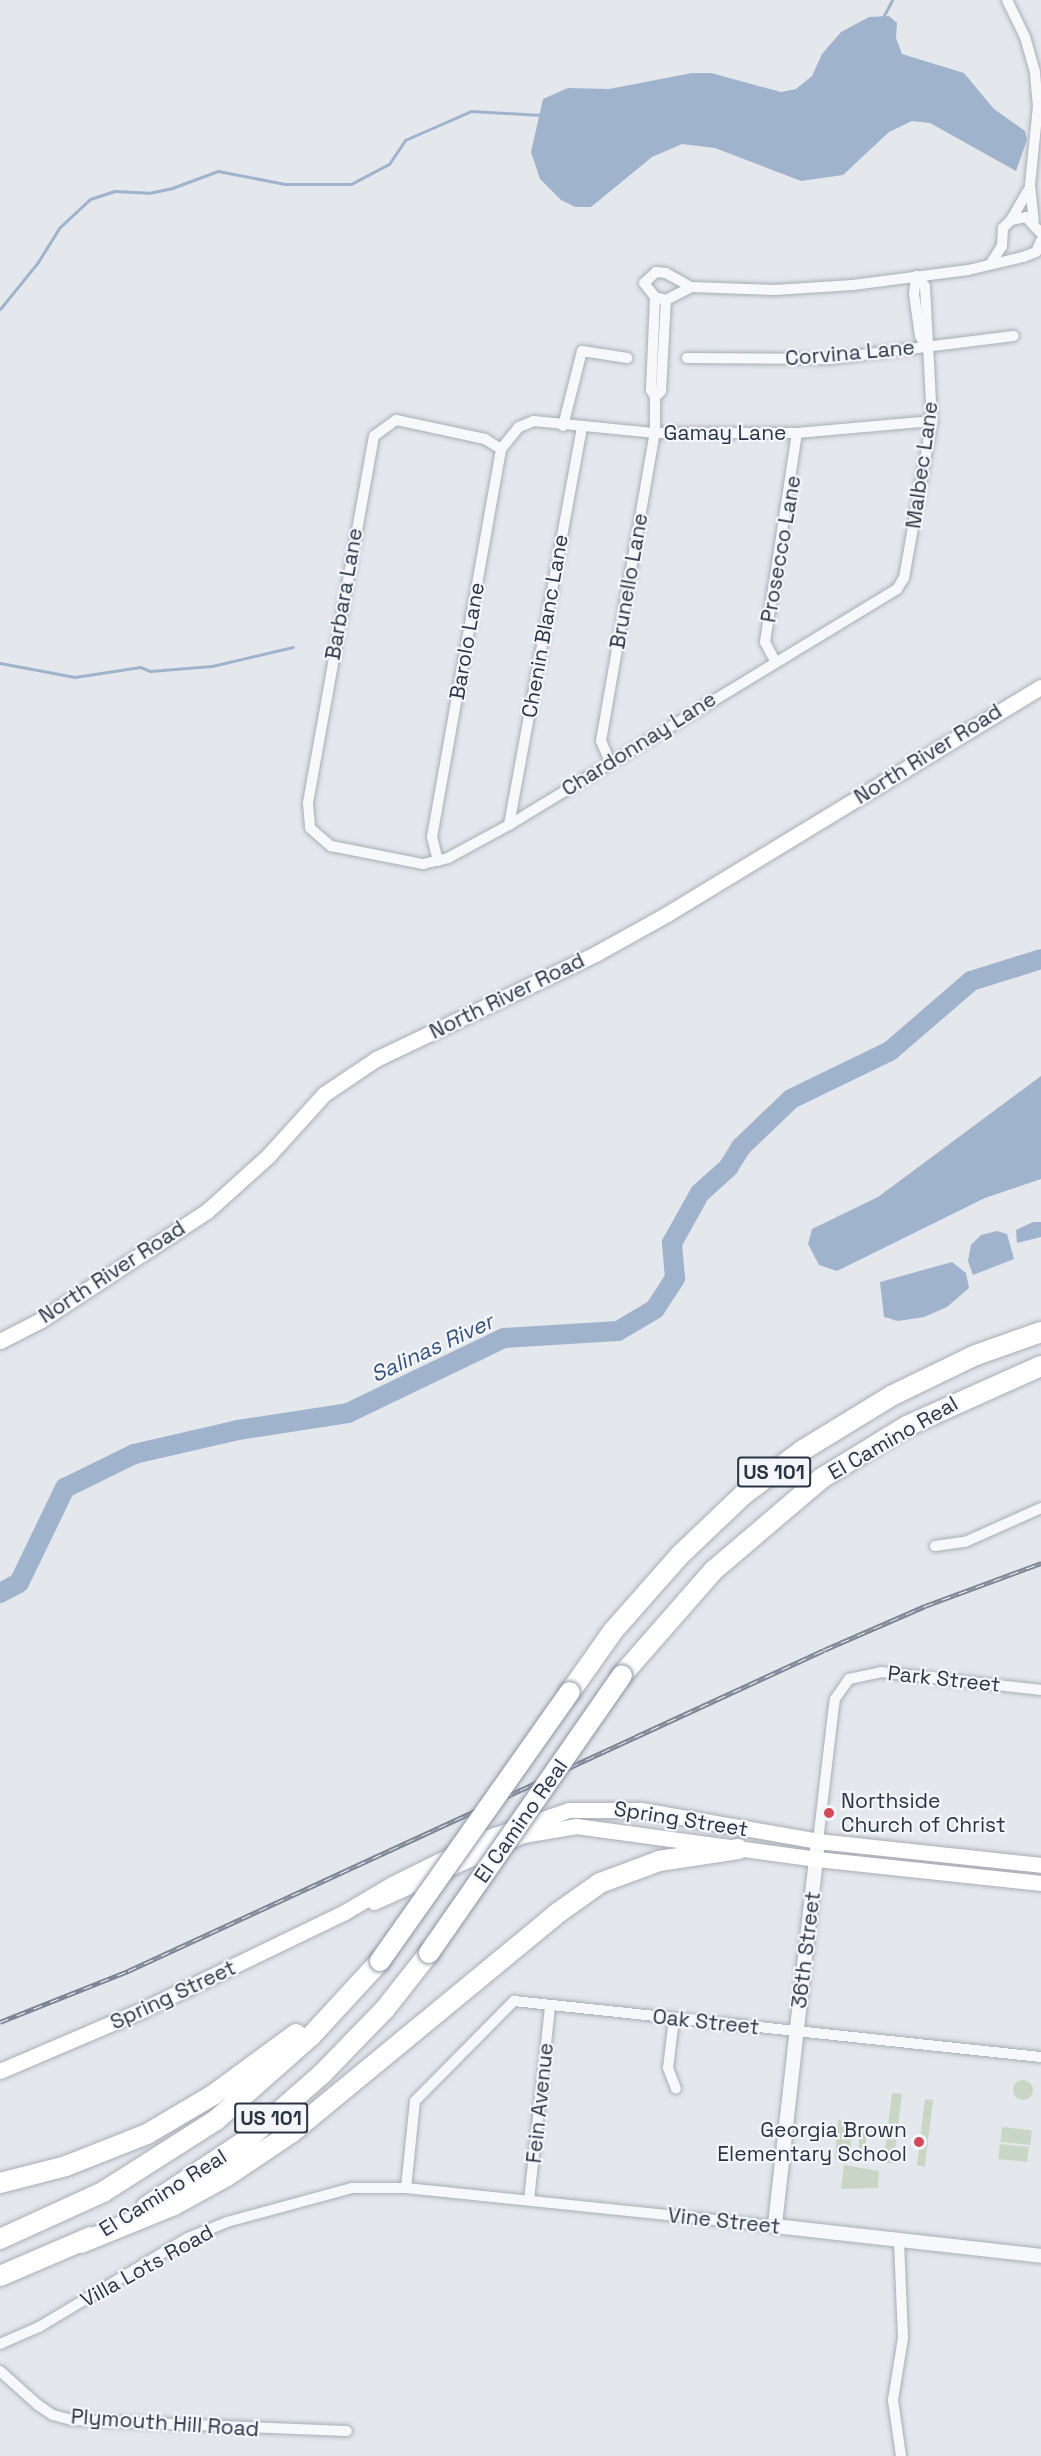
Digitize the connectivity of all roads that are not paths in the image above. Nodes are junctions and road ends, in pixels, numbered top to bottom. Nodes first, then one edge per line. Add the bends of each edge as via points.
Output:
1 (1007, 0) edge
2 (1030, 185) junction
3 (1011, 220) junction
4 (1034, 221) junction
5 (1041, 233) edge
6 (1041, 241) edge
7 (1002, 246) junction
8 (1039, 252) edge
9 (1015, 257) junction
10 (991, 263) junction
11 (916, 276) junction
12 (691, 287) junction
13 (661, 298) junction
14 (1014, 336) dead end
15 (927, 347) junction
16 (627, 358) dead end
17 (687, 358) dead end
18 (932, 421) junction
19 (563, 426) junction
20 (519, 427) joint
21 (582, 428) junction
22 (655, 433) junction
23 (797, 434) junction
24 (501, 449) junction
25 (902, 582) joint
26 (775, 661) junction
27 (1041, 687) edge
28 (610, 762) junction
29 (509, 825) junction
30 (363, 852) joint
31 (438, 861) junction
32 (1041, 1332) edge
33 (0, 1341) edge
34 (1041, 1366) edge
35 (1041, 1508) edge
36 (935, 1546) dead end
37 (849, 1679) joint
38 (1041, 1689) edge
39 (818, 1841) junction
40 (738, 1849) junction
41 (817, 1859) junction
42 (1041, 1864) edge
43 (1041, 1883) edge
44 (343, 1913) junction
45 (360, 1984) junction
46 (550, 2006) junction
47 (674, 2018) junction
48 (797, 2032) junction
49 (1041, 2057) edge
50 (0, 2071) edge
51 (676, 2089) dead end
52 (0, 2183) edge
53 (406, 2188) junction
54 (529, 2200) junction
55 (775, 2226) junction
56 (0, 2239) edge
57 (899, 2242) junction
58 (81, 2243) junction
59 (1041, 2256) edge
60 (0, 2276) edge
61 (0, 2344) edge
62 (0, 2371) edge
63 (347, 2431) dead end
64 (901, 2456) edge

1 - 2 street via 1025,37 1035,73 1038,106
2 - 3 street
2 - 4 street
3 - 4 street via 1026,217
3 - 7 street via 1003,228
4 - 5 street
6 - 8 street
7 - 9 street
7 - 10 street
8 - 9 street
9 - 10 street
10 - 11 street
11 - 12 street via 775,290
11 - 15 street, Malbec Lane via 914,294 920,336
12 - 13 street
12 - 13 street, Brunello Lane via 666,273 656,272 644,283
13 - 22 street, Brunello Lane via 651,390 655,398
14 - 15 street, Corvina Lane
15 - 17 street, Corvina Lane via 829,359
15 - 18 street, Malbec Lane
16 - 19 street via 582,351
18 - 23 street, Gamay Lane
18 - 25 street, Malbec Lane
19 - 20 street, Gamay Lane via 534,421
19 - 21 street, Gamay Lane
20 - 24 street, Barolo Lane
21 - 22 street, Gamay Lane
21 - 29 street, Chenin Blanc Lane
22 - 23 street, Gamay Lane
22 - 28 street, Brunello Lane via 601,741
23 - 26 street, Prosecco Lane via 765,642
24 - 30 street, Barbara Lane via 485,439 396,420 386,424 370,445 306,818 318,838 331,846
24 - 31 street, Barolo Lane via 432,837
25 - 26 street, Chardonnay Lane
26 - 28 street, Chardonnay Lane
27 - 33 main road, North River Road via 667,915 376,1059 324,1094 268,1156 207,1210 41,1320
28 - 29 street, Chardonnay Lane
29 - 31 street, Chardonnay Lane
30 - 31 street, Chardonnay Lane via 423,864
32 - 45 highway, El Camino Real / US 101, bridge via 976,1355 891,1396 803,1450 742,1495 680,1555 613,1631
34 - 58 highway, El Camino Real / US 101, bridge via 907,1426 822,1478 714,1570 622,1675 429,1953 385,2009 322,2074 248,2139 132,2216
35 - 36 street via 965,1542
37 - 38 street, Park Street via 881,1672
37 - 39 street, 36th Street via 836,1699 833,1713
39 - 41 street, 36th Street
39 - 42 main road, Spring Street
39 - 44 main road, Spring Street via 641,1810 569,1810 485,1838
40 - 41 main road, Spring Street
40 - 44 main road, Spring Street via 603,1828 548,1828 513,1840 401,1893
40 - 58 highway via 659,1861 600,1882 291,2133 227,2176 174,2205
41 - 43 main road, Spring Street
41 - 48 street, 36th Street
44 - 50 main road, Spring Street via 121,2020
45 - 52 highway via 268,2058 147,2134 66,2166
45 - 56 highway, El Camino Real / US 101 via 273,2073 216,2120 103,2192
46 - 47 street, Oak Street
46 - 53 street, Oak Street via 513,2001 415,2101
46 - 54 street, Fein Avenue
47 - 48 street, Oak Street
47 - 51 street via 668,2068
48 - 49 street, Oak Street
48 - 55 street, 36th Street
53 - 54 street, Vine Street
53 - 61 street, Villa Lots Road via 352,2188 227,2222 188,2238 39,2327
54 - 55 street, Vine Street
55 - 57 street, Vine Street
57 - 59 street, Vine Street
57 - 64 street via 903,2338 893,2400
58 - 60 highway, El Camino Real / US 101
62 - 63 street, Plymouth Hill Road via 38,2405 53,2415 72,2420

